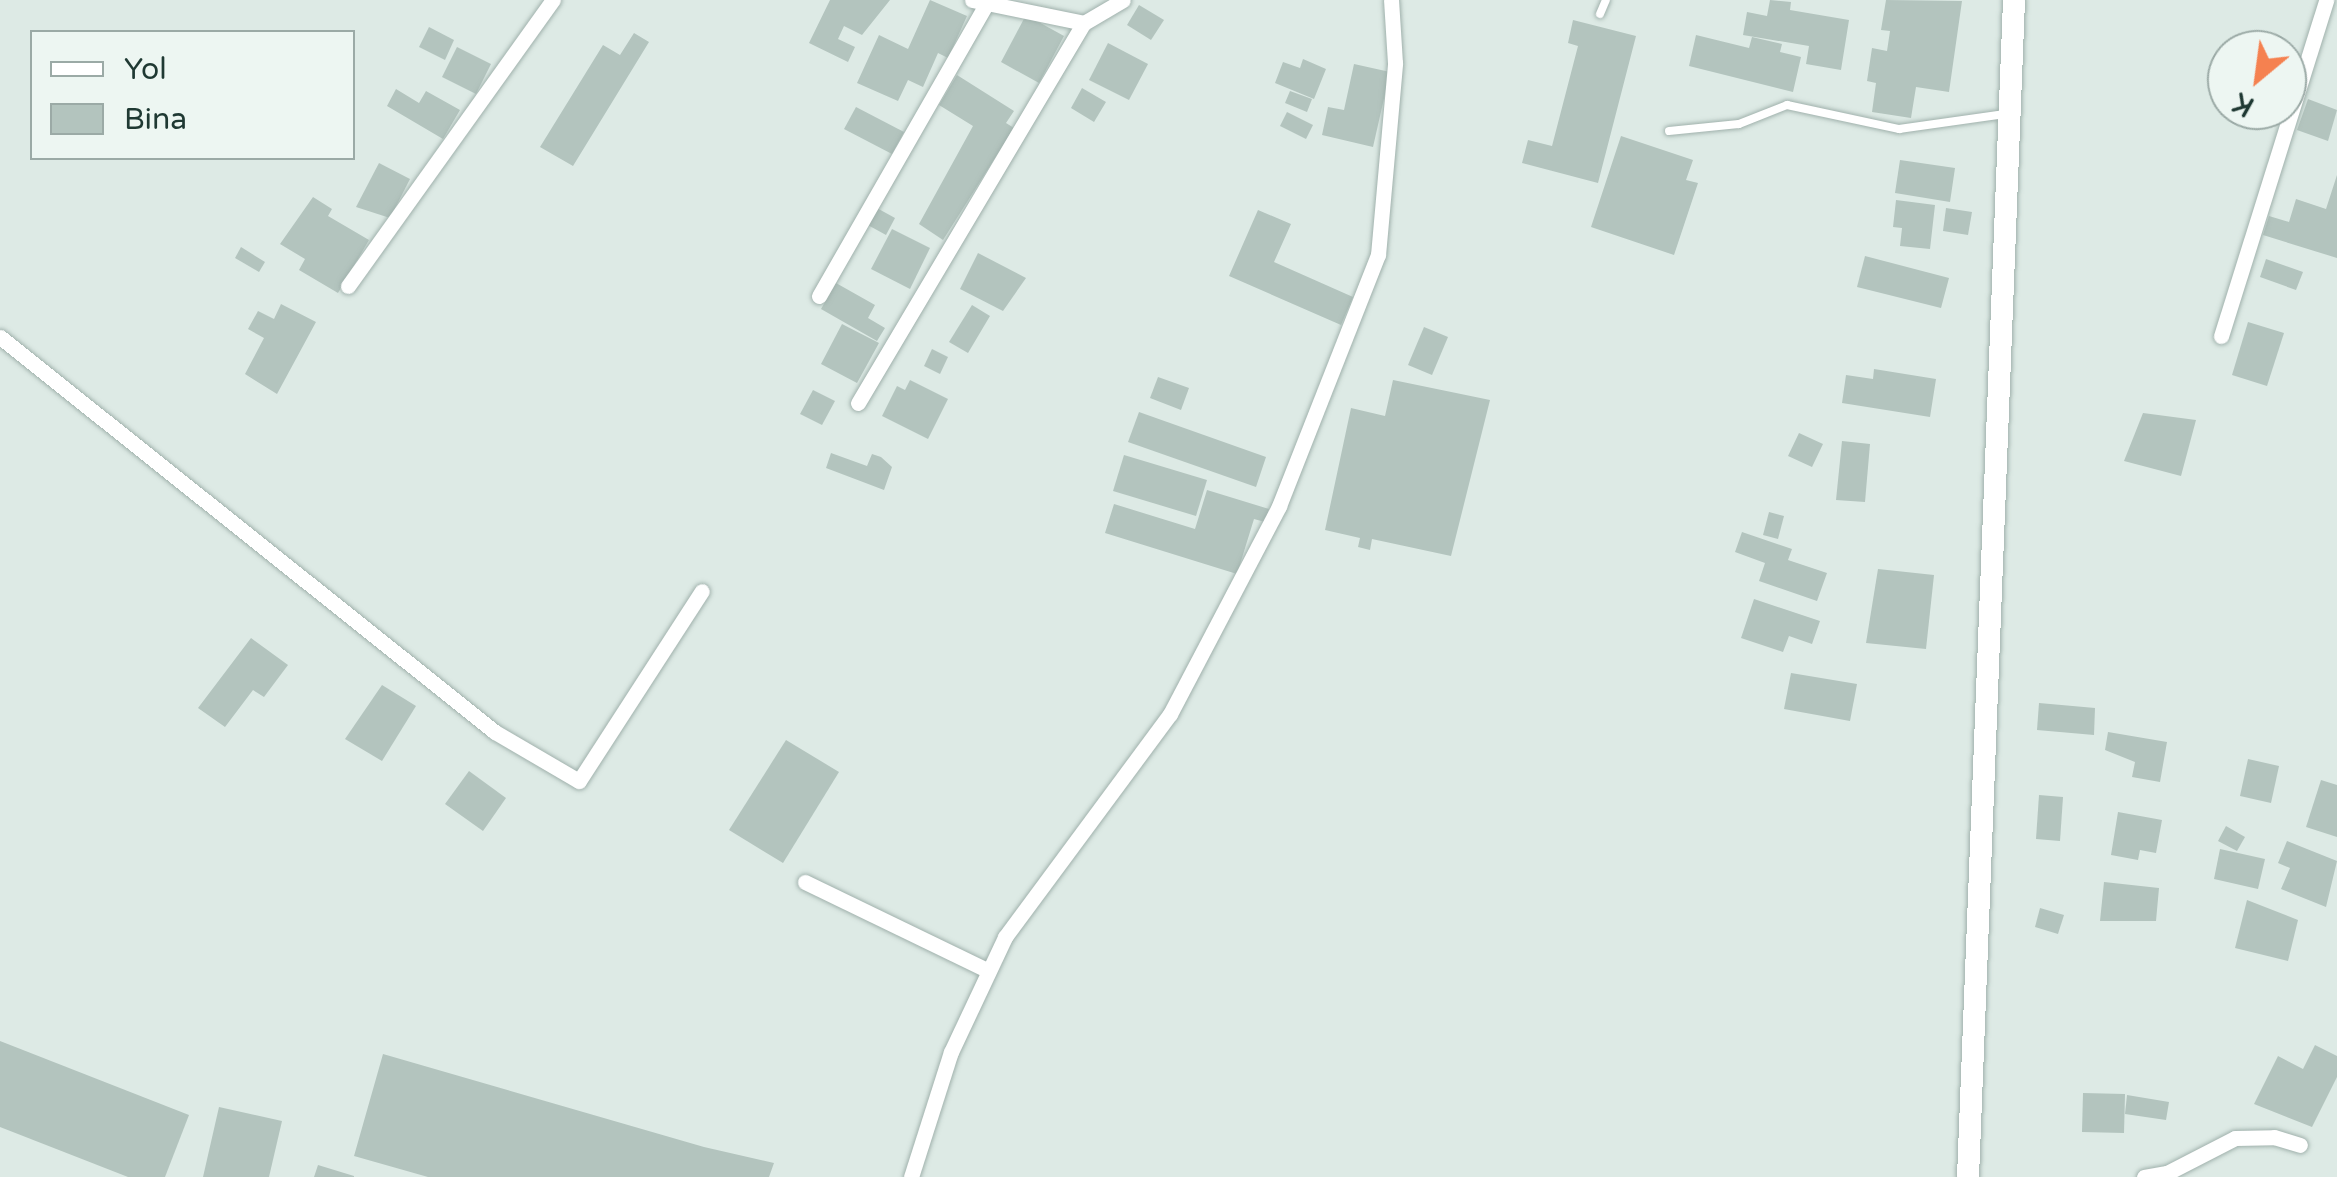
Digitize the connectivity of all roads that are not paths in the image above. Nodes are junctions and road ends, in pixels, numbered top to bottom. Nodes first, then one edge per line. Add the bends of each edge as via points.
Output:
1 (553, 0) edge
2 (1123, 0) edge
3 (1392, 0) edge
4 (1606, 0) edge
5 (2014, 0) edge
6 (2326, 0) edge
7 (980, 1) edge
8 (1600, 14) dead end
9 (1084, 22) junction
10 (2010, 113) junction
11 (1669, 131) dead end
12 (348, 286) dead end
13 (819, 296) dead end
14 (2222, 336) dead end
15 (0, 337) edge
16 (858, 403) dead end
17 (702, 592) dead end
18 (805, 882) dead end
19 (987, 970) junction
20 (2300, 1145) dead end
21 (911, 1177) edge
22 (1968, 1177) edge
23 (2144, 1177) edge

1 - 12 street
2 - 9 street
3 - 19 street via 1395,63 1378,255 1278,506 1170,714 1004,937
4 - 8 lane
5 - 10 main road
6 - 14 street
7 - 9 street
7 - 13 street
9 - 16 street
10 - 11 lane via 1899,129 1787,105 1739,124
10 - 22 main road
15 - 17 street via 495,732 579,781
18 - 19 street
19 - 21 street via 951,1052
20 - 23 street via 2274,1137 2235,1138 2167,1173

